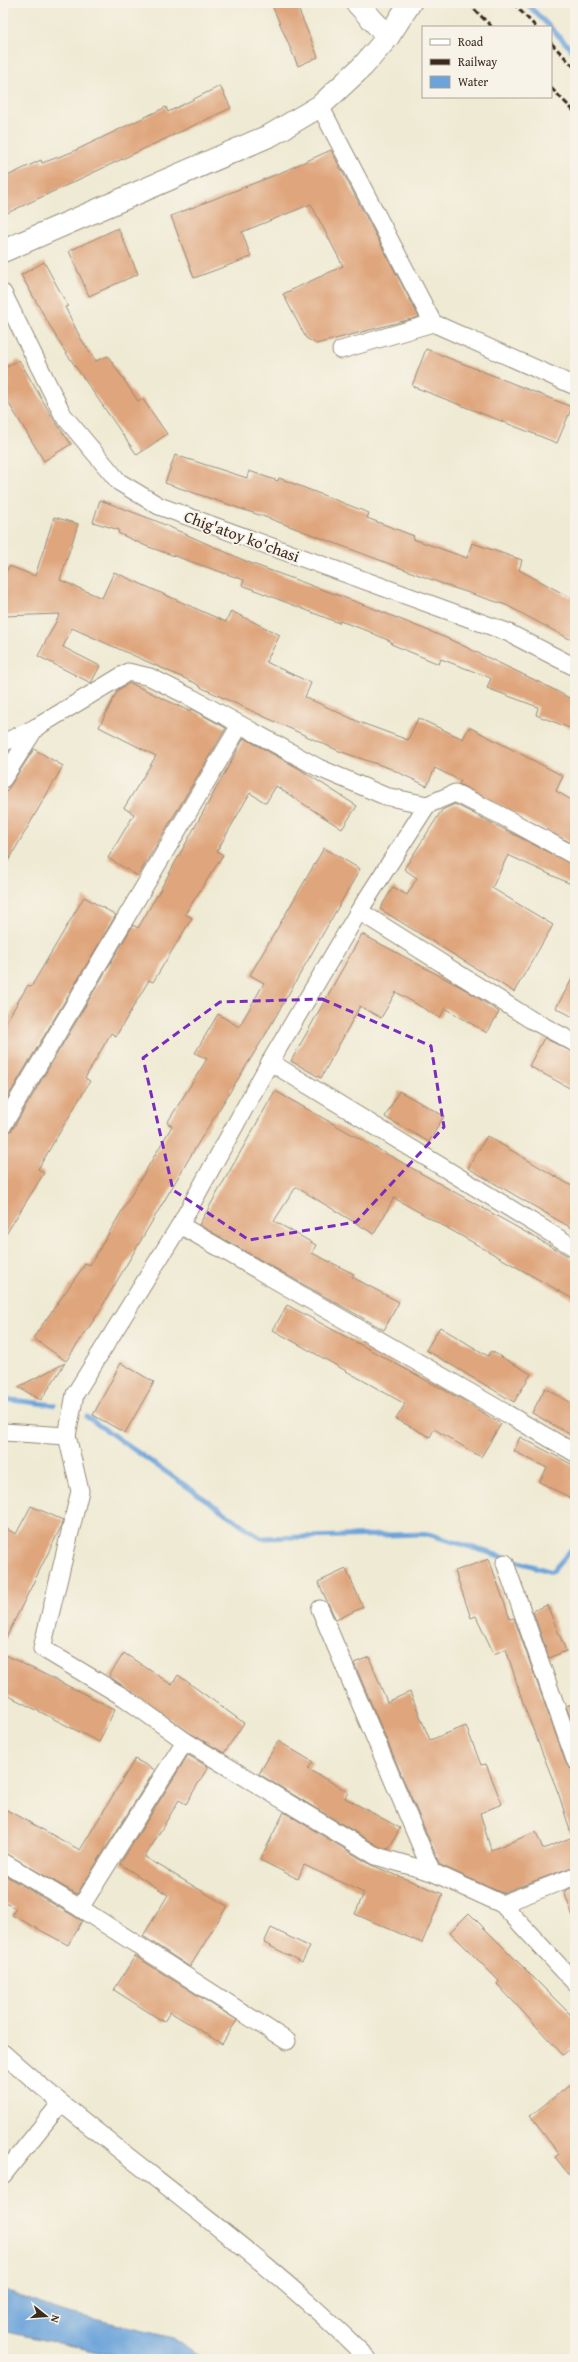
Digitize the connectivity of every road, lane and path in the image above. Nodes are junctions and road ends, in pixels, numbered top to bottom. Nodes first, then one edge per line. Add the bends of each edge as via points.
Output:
1 (357, 3) edge
2 (410, 3) edge
3 (388, 37) junction
4 (320, 106) junction
5 (3, 251) edge
6 (3, 293) edge
7 (433, 323) junction
8 (341, 350) dead end
9 (575, 386) edge
10 (575, 666) edge
11 (240, 725) junction
12 (37, 727) junction
13 (3, 743) edge
14 (3, 779) edge
15 (427, 806) junction
16 (575, 856) edge
17 (359, 911) junction
18 (575, 1043) edge
19 (270, 1062) junction
20 (3, 1125) edge
21 (180, 1225) junction
22 (575, 1248) edge
23 (3, 1432) edge
24 (67, 1436) junction
25 (575, 1453) edge
26 (505, 1563) dead end
27 (320, 1609) dead end
28 (185, 1741) junction
29 (575, 1760) edge
30 (3, 1862) edge
31 (432, 1872) junction
32 (575, 1876) edge
33 (502, 1904) junction
34 (80, 1908) junction
35 (575, 1983) edge
36 (287, 2041) dead end
37 (3, 2053) edge
38 (60, 2104) junction
39 (3, 2175) edge
40 (368, 2359) edge

1 - 3 main road
2 - 3 main road
3 - 4 main road via 363,66
4 - 5 main road via 272,135
4 - 7 street
6 - 10 street, Chig'atoy ko'chasi via 63,414 119,482 159,506 507,632
7 - 8 street
7 - 9 street
11 - 12 street via 150,677 128,672
11 - 15 street via 319,768 385,796
11 - 20 street
12 - 13 street
12 - 14 street
15 - 16 street via 455,793 500,814
15 - 17 street
17 - 18 street via 530,1019
17 - 19 street
19 - 21 street
19 - 22 street
21 - 24 street via 75,1394
21 - 25 street
23 - 24 street
24 - 28 street via 80,1491 42,1648 125,1698
26 - 29 street
27 - 31 street
28 - 31 street via 376,1856
28 - 34 street
30 - 34 street
31 - 33 street
32 - 33 street
33 - 35 street
34 - 36 street
37 - 38 street
38 - 39 street
38 - 40 street via 292,2286

